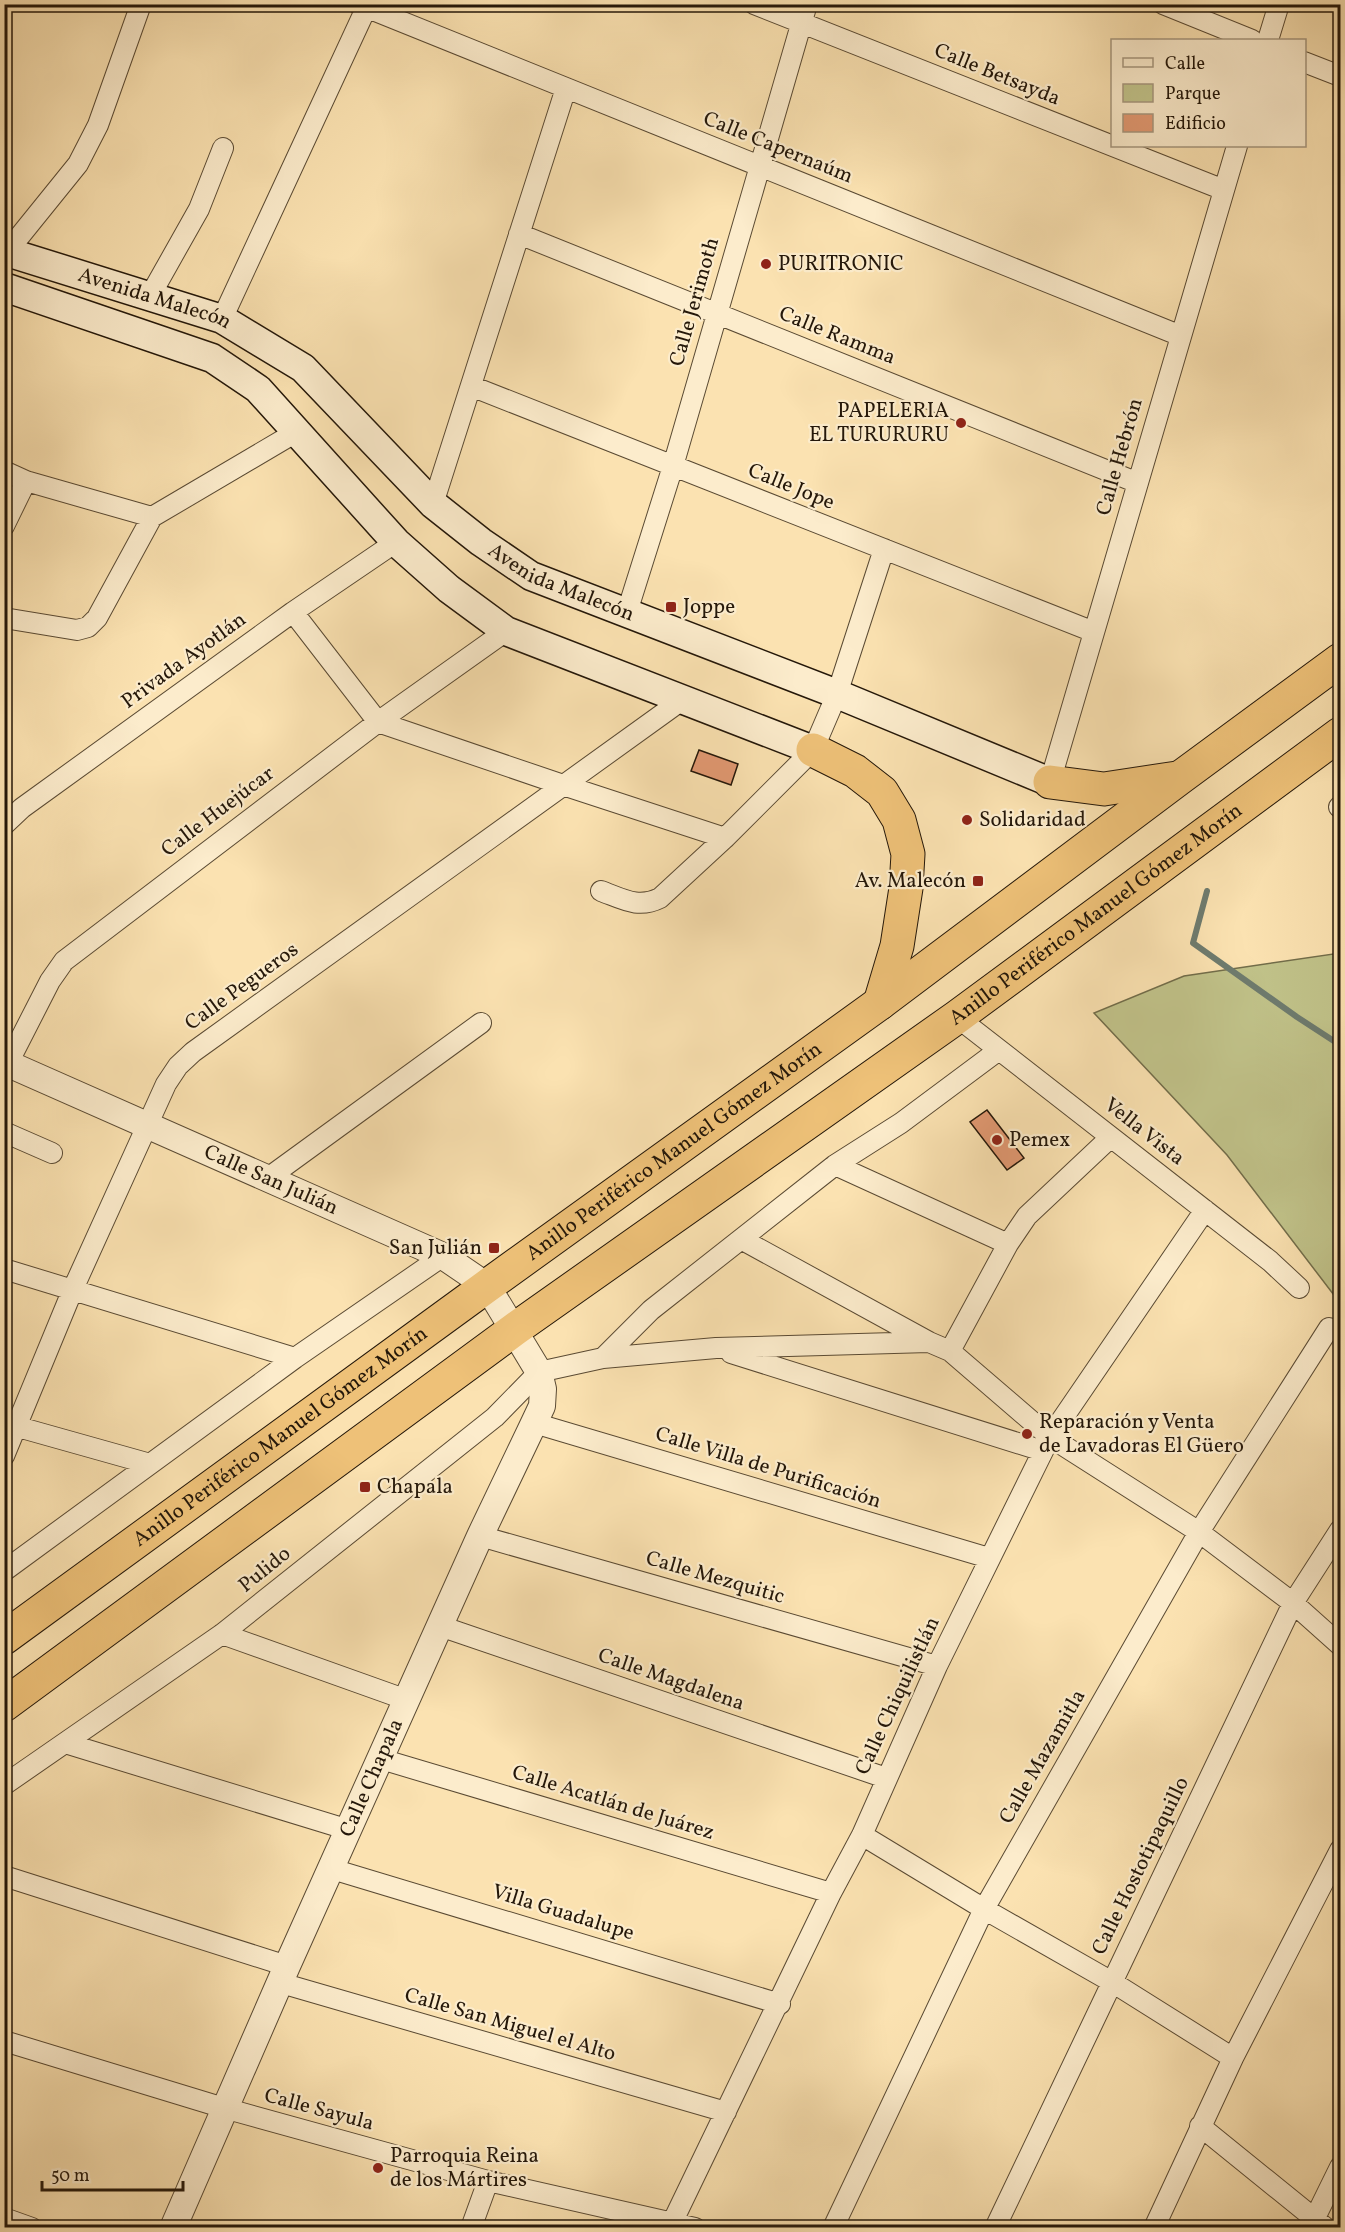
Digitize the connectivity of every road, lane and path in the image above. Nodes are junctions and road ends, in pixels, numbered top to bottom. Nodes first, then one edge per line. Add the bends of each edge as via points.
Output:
1 (141, 4) edge
2 (754, 4) edge
3 (807, 4) edge
4 (1163, 4) edge
5 (1279, 4) edge
6 (364, 6) edge
7 (802, 24) junction
8 (1250, 39) edge
9 (1268, 39) edge
10 (1306, 62) edge
11 (1341, 76) edge
12 (566, 88) junction
13 (1111, 146) edge
14 (1115, 147) edge
15 (1237, 147) edge
16 (223, 148) dead end
17 (760, 166) junction
18 (1224, 190) junction
19 (519, 234) junction
20 (8, 243) edge
21 (4, 287) edge
22 (150, 296) junction
23 (717, 314) junction
24 (222, 319) junction
25 (1181, 336) junction
26 (471, 386) junction
27 (298, 431) junction
28 (673, 466) junction
29 (4, 471) edge
30 (26, 481) junction
31 (1138, 483) junction
32 (433, 504) junction
33 (152, 517) junction
34 (4, 526) edge
35 (396, 542) junction
36 (884, 549) junction
37 (293, 612) junction
38 (627, 612) junction
39 (4, 618) edge
40 (506, 631) junction
41 (1094, 632) junction
42 (1341, 660) edge
43 (837, 694) junction
44 (682, 700) junction
45 (378, 722) junction
46 (1341, 734) edge
47 (813, 750) junction
48 (1181, 777) junction
49 (1050, 782) junction
50 (563, 785) junction
51 (4, 825) edge
52 (725, 838) junction
53 (602, 891) dead end
54 (880, 1003) junction
55 (957, 1017) junction
56 (481, 1023) dead end
57 (999, 1050) junction
58 (6, 1065) edge
59 (148, 1125) junction
60 (4, 1132) edge
61 (1111, 1137) junction
62 (52, 1153) dead end
63 (835, 1165) junction
64 (268, 1178) junction
65 (1204, 1210) junction
66 (741, 1239) junction
67 (1008, 1244) junction
68 (443, 1256) junction
69 (4, 1269) edge
70 (487, 1286) junction
71 (1299, 1288) dead end
72 (73, 1289) junction
73 (1329, 1328) dead end
74 (515, 1329) junction
75 (929, 1342) junction
76 (716, 1348) junction
77 (950, 1352) junction
78 (295, 1358) junction
79 (603, 1358) junction
80 (539, 1372) junction
81 (534, 1424) junction
82 (11, 1425) edge
83 (1047, 1444) junction
84 (4, 1456) edge
85 (150, 1464) junction
86 (1341, 1530) edge
87 (1199, 1532) junction
88 (480, 1536) junction
89 (989, 1558) junction
90 (4, 1571) edge
91 (1293, 1603) junction
92 (440, 1626) junction
93 (222, 1634) junction
94 (4, 1638) edge
95 (1341, 1645) edge
96 (937, 1666) junction
97 (407, 1700) junction
98 (4, 1705) edge
99 (65, 1743) junction
100 (381, 1759) junction
101 (886, 1778) junction
102 (4, 1785) edge
103 (349, 1830) junction
104 (862, 1835) junction
105 (1341, 1850) edge
106 (332, 1869) junction
107 (4, 1876) edge
108 (831, 1893) junction
109 (984, 1909) junction
110 (284, 1974) junction
111 (1112, 1982) junction
112 (780, 2004) junction
113 (4, 2041) edge
114 (1233, 2058) junction
115 (224, 2108) junction
116 (726, 2112) junction
117 (1200, 2126) junction
118 (1341, 2167) edge
119 (488, 2181) junction
120 (4, 2218) edge
121 (672, 2223) junction
122 (1317, 2224) edge
123 (32, 2228) edge
124 (173, 2228) edge
125 (471, 2228) edge
126 (695, 2228) edge
127 (833, 2228) edge
128 (995, 2228) edge
129 (1154, 2228) edge

1 - 20 street via 98,125 78,164
2 - 7 street, Calle Betsayda
3 - 7 street, Calle Jerimoth
4 - 8 street
5 - 9 street
6 - 12 street, Calle Capernaúm
6 - 24 street
7 - 13 street, Calle Betsayda
7 - 17 street, Calle Jerimoth
10 - 11 street
12 - 17 street, Calle Capernaúm
12 - 19 street
14 - 18 street, Calle Betsayda
15 - 18 street, Calle Hebrón
16 - 22 street via 199,208
17 - 23 street, Calle Jerimoth
17 - 25 street, Calle Capernaúm
18 - 25 street, Calle Hebrón
19 - 23 street, Calle Ramma
19 - 26 street
20 - 22 main road, Avenida Malecón
21 - 27 main road, Avenida Malecón via 212,358 258,389
22 - 24 main road, Avenida Malecón
23 - 28 street, Calle Jerimoth
23 - 31 street, Calle Ramma
24 - 32 main road, Avenida Malecón via 303,368
25 - 31 street, Calle Hebrón
26 - 28 street, Calle Jope
26 - 32 street
27 - 33 street
27 - 35 main road, Avenida Malecón
28 - 36 street, Calle Jope
28 - 38 street, Calle Jerimoth
29 - 30 street
30 - 33 street
30 - 34 street
31 - 41 street, Calle Hebrón
32 - 38 main road, Avenida Malecón via 531,576
33 - 39 street via 88,627 77,630
35 - 37 street, Privada Ayotlán
35 - 40 main road, Avenida Malecón via 450,590
36 - 41 street, Calle Jope
36 - 43 street
37 - 45 street
37 - 51 street, Privada Ayotlán via 22,808
38 - 43 main road, Avenida Malecón
40 - 44 main road, Avenida Malecón
40 - 45 street, Calle Huejúcar
41 - 49 street, Calle Hebrón
42 - 48 highway, Anillo Periférico Manuel Gómez Morín
43 - 47 street
43 - 49 main road, Avenida Malecón
44 - 47 main road, Avenida Malecón
44 - 50 street, Calle Pegueros
45 - 50 street
45 - 58 street, Calle Huejúcar via 64,962
46 - 55 highway, Anillo Periférico Manuel Gómez Morín
47 - 52 street
47 - 54 highway, Avenida Malecón via 855,771 882,792 899,820 908,854 906,888 897,946
48 - 49 highway, Avenida Malecón via 1104,789
48 - 54 highway, Anillo Periférico Manuel Gómez Morín
50 - 52 street
50 - 59 street, Calle Pegueros via 192,1052 166,1084
52 - 53 street via 660,898 648,904
54 - 70 highway, Anillo Periférico Manuel Gómez Morín
55 - 57 street, Vella Vista
55 - 74 highway, Anillo Periférico Manuel Gómez Morín
56 - 64 street
57 - 61 street, Vella Vista
57 - 63 street
58 - 59 street, Calle San Julián
59 - 64 street, Calle San Julián
59 - 72 street, Calle Pegueros
60 - 62 street
61 - 65 street, Vella Vista
61 - 67 street via 1027,1216
63 - 66 street
63 - 67 street
64 - 68 street, Calle San Julián
65 - 71 street, Vella Vista
65 - 83 street, Calle Chiquilistlán
66 - 75 street
66 - 79 street via 651,1310
67 - 77 street
68 - 70 street, Calle San Julián
68 - 78 street
69 - 72 street
70 - 74 street, Calle San Julián
70 - 94 highway, Anillo Periférico Manuel Gómez Morín
72 - 78 street
72 - 82 street, Calle Pegueros
73 - 87 street, Calle Mazamitla
74 - 80 street, Calle Chapala
74 - 98 highway, Anillo Periférico Manuel Gómez Morín
75 - 76 street
75 - 77 street
76 - 79 street
76 - 83 street
77 - 83 street
78 - 85 street
79 - 80 street
80 - 81 street, Calle Chapala via 542,1406
80 - 93 street, Pulido via 495,1417
81 - 88 street, Calle Chapala
81 - 89 street, Calle Villa de Purificación
82 - 84 street, Calle Pegueros
82 - 85 street
83 - 87 street
83 - 89 street, Calle Chiquilistlán
85 - 90 street
86 - 91 street, Calle Hostotipaquillo
87 - 91 street
87 - 109 street, Calle Mazamitla
88 - 92 street, Calle Chapala
88 - 96 street, Calle Mezquitic
89 - 96 street, Calle Chiquilistlán
91 - 95 street
91 - 111 street, Calle Hostotipaquillo
92 - 97 street, Calle Chapala
92 - 101 street, Calle Magdalena
93 - 97 street
93 - 99 street, Pulido
96 - 101 street, Calle Chiquilistlán
97 - 100 street, Calle Chapala
99 - 102 street, Pulido
99 - 103 street
100 - 103 street, Calle Chapala
100 - 108 street, Calle Acatlán de Juárez
101 - 104 street, Calle Chiquilistlán
103 - 106 street, Calle Chapala
104 - 108 street, Calle Chiquilistlán
104 - 109 street
105 - 114 street
106 - 110 street, Calle Chapala
106 - 112 street, Villa Guadalupe
107 - 110 street, Calle San Miguel el Alto
108 - 112 street, Calle Chiquilistlán
109 - 111 street
109 - 127 street, Calle Mazamitla
110 - 115 street, Calle Chapala
110 - 116 street, Calle San Miguel el Alto
111 - 114 street
111 - 128 street, Calle Hostotipaquillo
112 - 116 street, Calle Chiquilistlán
113 - 115 street, Calle Sayula
114 - 117 street
115 - 119 street, Calle Sayula
115 - 124 street, Calle Chapala
116 - 121 street, Calle Chiquilistlán
117 - 122 street
117 - 129 street
118 - 122 street
119 - 121 street, Calle Sayula
119 - 125 street
120 - 123 street
121 - 126 street, Calle Sayula

